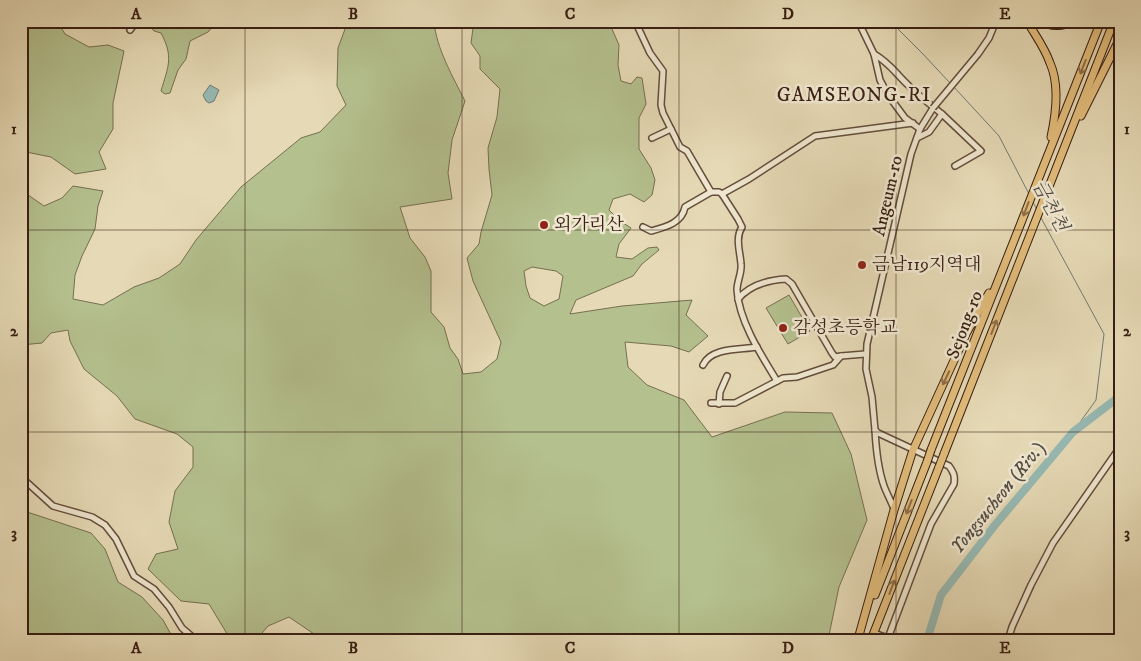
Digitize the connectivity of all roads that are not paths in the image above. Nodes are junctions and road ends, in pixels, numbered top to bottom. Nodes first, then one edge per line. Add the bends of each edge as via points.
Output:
1 (137, 21) edge
2 (635, 21) edge
3 (858, 21) edge
4 (996, 21) edge
5 (1027, 21) edge
6 (1041, 21) edge
7 (1075, 21) edge
8 (1101, 21) edge
9 (1114, 21) edge
10 (130, 30) dead end
11 (1120, 38) edge
12 (874, 54) junction
13 (942, 114) junction
14 (913, 123) junction
15 (671, 129) junction
16 (920, 129) junction
17 (652, 138) dead end
18 (917, 138) junction
19 (1064, 150) junction
20 (1047, 154) junction
21 (955, 166) dead end
22 (712, 192) junction
23 (722, 194) junction
24 (643, 227) dead end
25 (1001, 273) junction
26 (738, 298) junction
27 (758, 348) junction
28 (866, 354) junction
29 (842, 356) junction
30 (703, 365) dead end
31 (726, 376) dead end
32 (777, 381) junction
33 (711, 403) dead end
34 (719, 404) junction
35 (876, 430) junction
36 (1120, 447) edge
37 (913, 450) junction
38 (21, 477) edge
39 (894, 510) junction
40 (873, 636) edge
41 (891, 639) edge
42 (196, 640) edge
43 (858, 640) edge
44 (1008, 640) edge

1 - 10 street
2 - 15 street via 650,53 663,71 661,105
3 - 12 street
4 - 16 street, Angeum-ro, bridge via 978,54 933,108
5 - 20 highway via 1051,64 1055,78 1055,113
6 - 7 highway via 1063,26
8 -> 20 highway, Sejong-ro
9 - 19 highway, Sejong-ro
11 - 19 highway
12 - 13 street
12 - 14 street via 880,80 888,95 905,118
13 - 18 street via 929,132
13 - 21 street via 981,151
14 - 16 street
14 - 23 street via 815,136
15 - 17 street
15 - 22 street
16 - 18 street, Angeum-ro
18 - 28 street, Angeum-ro
40 -> 19 highway, Sejong-ro, bridge
20 -> 25 highway, Sejong-ro
22 - 23 street
22 - 24 street via 685,207 682,217 668,226 651,231
23 - 26 street via 742,227 738,234 742,267 737,283
25 -> 37 highway via 967,332
25 -> 43 highway, Sejong-ro, bridge
26 - 27 street
26 - 29 street via 763,283 786,279 834,357
27 - 30 street via 715,352
27 - 32 street
28 - 29 street
28 - 35 street, Angeum-ro
29 - 32 street via 833,366 823,370
31 - 34 street
32 - 34 street via 735,403
33 - 34 street
35 - 37 street
35 - 39 street, Angeum-ro via 880,472
36 - 44 street via 1053,543
37 - 39 highway
37 - 41 street via 949,466 955,477 931,524
38 - 42 street via 53,506 92,516 105,525 116,539 134,576 154,589 182,628
39 - 43 highway
40 - 41 street

